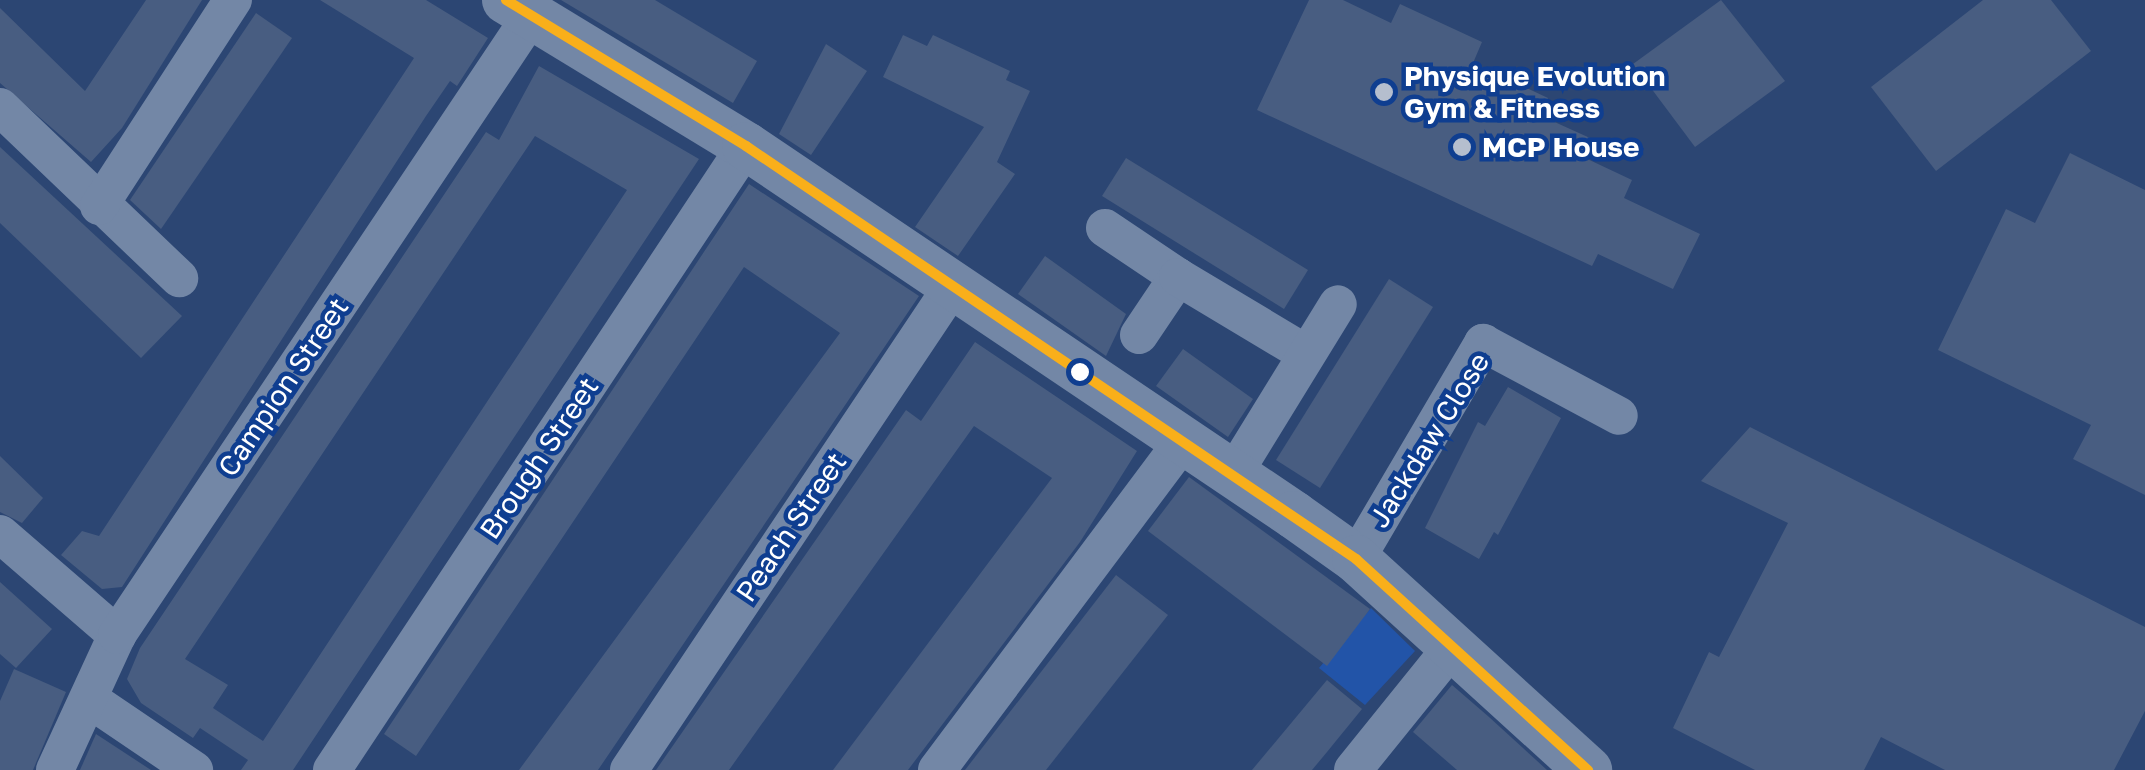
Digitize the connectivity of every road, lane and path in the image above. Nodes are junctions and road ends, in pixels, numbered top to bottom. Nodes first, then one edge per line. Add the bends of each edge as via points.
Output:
1 (233, 0) edge
2 (519, 8) edge
3 (0, 108) edge
4 (746, 146) junction
5 (99, 206) junction
6 (1106, 228) dead end
7 (1178, 277) junction
8 (179, 278) dead end
9 (954, 284) junction
10 (1338, 304) dead end
11 (1139, 335) dead end
12 (1306, 353) junction
13 (1619, 416) dead end
14 (1184, 439) junction
15 (1234, 473) junction
16 (0, 534) edge
17 (1356, 559) junction
18 (116, 635) junction
19 (1453, 646) junction
20 (89, 699) junction
21 (54, 770) edge
22 (194, 770) edge
23 (332, 770) edge
24 (630, 770) edge
25 (937, 770) edge
26 (1353, 770) edge
27 (1588, 770) edge

1 - 5 street
2 - 4 street
2 - 18 street, Campion Street
3 - 5 street
4 - 9 street
4 - 23 street, Brough Street
5 - 8 street
6 - 7 street
7 - 11 street
7 - 12 street
9 - 14 street
9 - 24 street, Peach Street
10 - 12 street
12 - 15 street
13 - 17 street, Jackdaw Close via 1482,342
14 - 15 street
14 - 25 street
15 - 17 street
16 - 18 street
17 - 19 street
18 - 20 street, Campion Street
19 - 26 street
19 - 27 street
20 - 21 street, Campion Street
20 - 22 street

